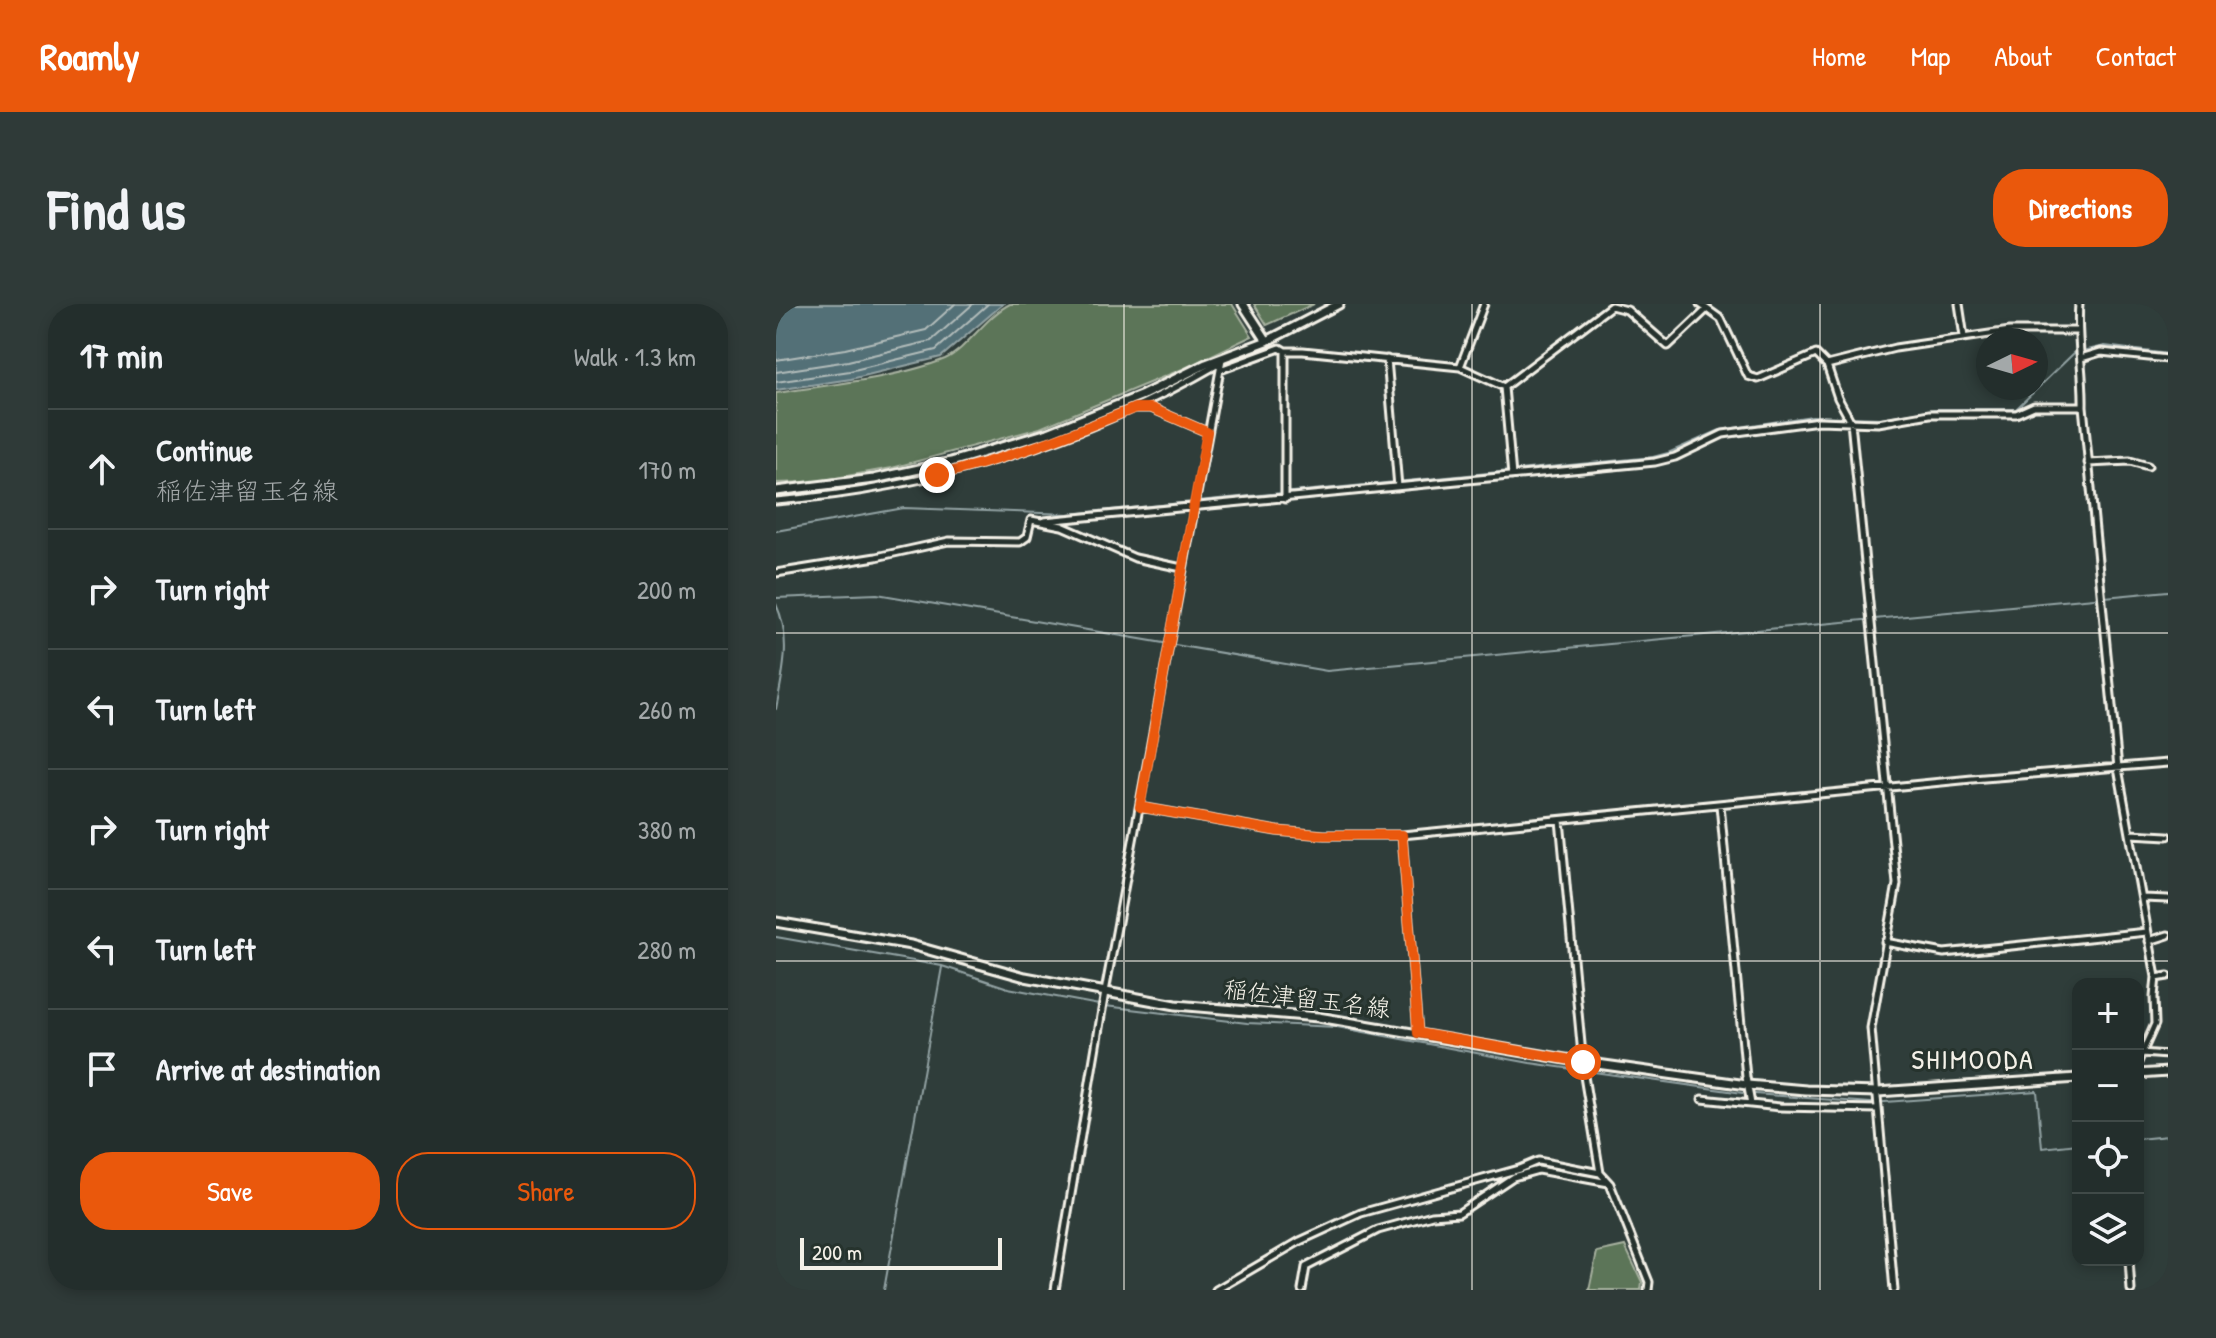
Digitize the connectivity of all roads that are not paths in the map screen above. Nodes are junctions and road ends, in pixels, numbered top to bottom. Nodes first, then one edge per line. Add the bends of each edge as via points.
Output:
1 (1243, 304) edge
2 (1339, 304) edge
3 (1484, 304) edge
4 (1700, 304) edge
5 (1959, 304) edge
6 (2079, 304) edge
7 (1707, 309) junction
8 (2077, 331) junction
9 (1964, 337) junction
10 (1267, 341) junction
11 (1285, 351) junction
12 (2081, 357) junction
13 (1387, 359) junction
14 (2168, 359) edge
15 (1221, 364) junction
16 (1827, 365) junction
17 (1460, 367) junction
18 (1504, 387) junction
19 (2083, 406) junction
20 (1135, 408) junction
21 (1851, 422) junction
22 (1207, 432) junction
23 (2088, 463) junction
24 (2148, 466) dead end
25 (1512, 475) junction
26 (1398, 486) junction
27 (776, 491) edge
28 (1285, 498) junction
29 (776, 501) edge
30 (1193, 507) junction
31 (1044, 521) junction
32 (1182, 568) junction
33 (776, 573) edge
34 (2168, 763) edge
35 (2118, 768) junction
36 (1887, 787) junction
37 (1720, 805) junction
38 (1140, 807) junction
39 (1560, 820) junction
40 (2131, 834) junction
41 (1402, 835) junction
42 (2168, 836) edge
43 (2143, 898) junction
44 (2168, 899) edge
45 (776, 922) edge
46 (2147, 932) junction
47 (2168, 935) edge
48 (2149, 941) junction
49 (1885, 942) junction
50 (2168, 976) edge
51 (2156, 978) junction
52 (1105, 992) junction
53 (1418, 1033) junction
54 (2142, 1050) edge
55 (2144, 1053) edge
56 (2168, 1055) edge
57 (1584, 1064) junction
58 (2168, 1072) edge
59 (2144, 1074) edge
60 (2072, 1078) edge
61 (1747, 1085) junction
62 (1878, 1093) junction
63 (1702, 1099) dead end
64 (1751, 1104) junction
65 (1878, 1109) junction
66 (1600, 1173) junction
67 (1609, 1183) junction
68 (2129, 1266) edge
69 (1055, 1290) edge
70 (1216, 1290) edge
71 (1302, 1290) edge
72 (1648, 1290) edge
73 (1894, 1290) edge
74 (2131, 1290) edge

1 - 10 main road
2 - 10 main road
3 - 17 street
4 - 7 street
5 - 9 street
6 - 8 street
7 - 16 street via 1721,319 1748,376 1758,379 1816,354
7 - 18 street via 1668,346 1627,310 1611,306
8 - 9 street via 2026,329
8 - 12 street
9 - 16 street
10 - 15 main road
11 - 13 street
11 - 15 street
11 - 28 street
12 - 14 street via 2101,352
12 - 19 street
13 - 17 street
13 - 26 street
15 - 20 street
15 - 22 street
15 - 27 main road via 1004,447 874,479
16 - 21 street
17 - 18 street
18 - 25 street
19 - 21 street
19 - 23 street
20 - 22 street via 1151,408
20 - 29 street via 981,466
21 - 25 street via 1723,434 1655,462
21 - 36 street
22 - 30 street
23 - 24 street via 2130,461
23 - 35 street
25 - 26 street
26 - 28 street
28 - 30 street
30 - 31 street
30 - 32 street
31 - 32 street via 1135,558
31 - 33 street via 1031,520 1027,537 1020,542 949,541
32 - 38 street
34 - 35 street
35 - 36 street
35 - 40 street
36 - 37 street
36 - 49 street via 1897,884
37 - 39 street
37 - 61 street
38 - 41 street via 1277,831
38 - 52 street
39 - 41 street
39 - 57 street
40 - 42 street
40 - 43 street
41 - 53 street
43 - 44 street
43 - 46 street
45 - 52 main road, 稲佐津留玉名線 via 911,945 1025,977
46 - 48 street
46 - 49 street via 1944,953
47 - 48 street
48 - 51 street
49 - 62 street via 1871,1028
50 - 51 street
51 - 54 street via 2155,1024
52 - 53 main road, 稲佐津留玉名線
52 - 69 street
53 - 57 main road, 稲佐津留玉名線
55 - 56 street
57 - 61 main road, 稲佐津留玉名線
57 - 66 street
58 - 59 main road
60 - 62 main road, 稲佐津留玉名線
61 - 62 main road, 稲佐津留玉名線
61 - 64 street
62 - 65 street
63 - 64 street
64 - 65 street
65 - 73 street
66 - 67 street
66 - 70 street via 1538,1161 1361,1213
67 - 71 street via 1538,1170 1513,1177 1459,1213 1378,1230 1344,1246 1306,1267
67 - 72 street
68 - 74 street

